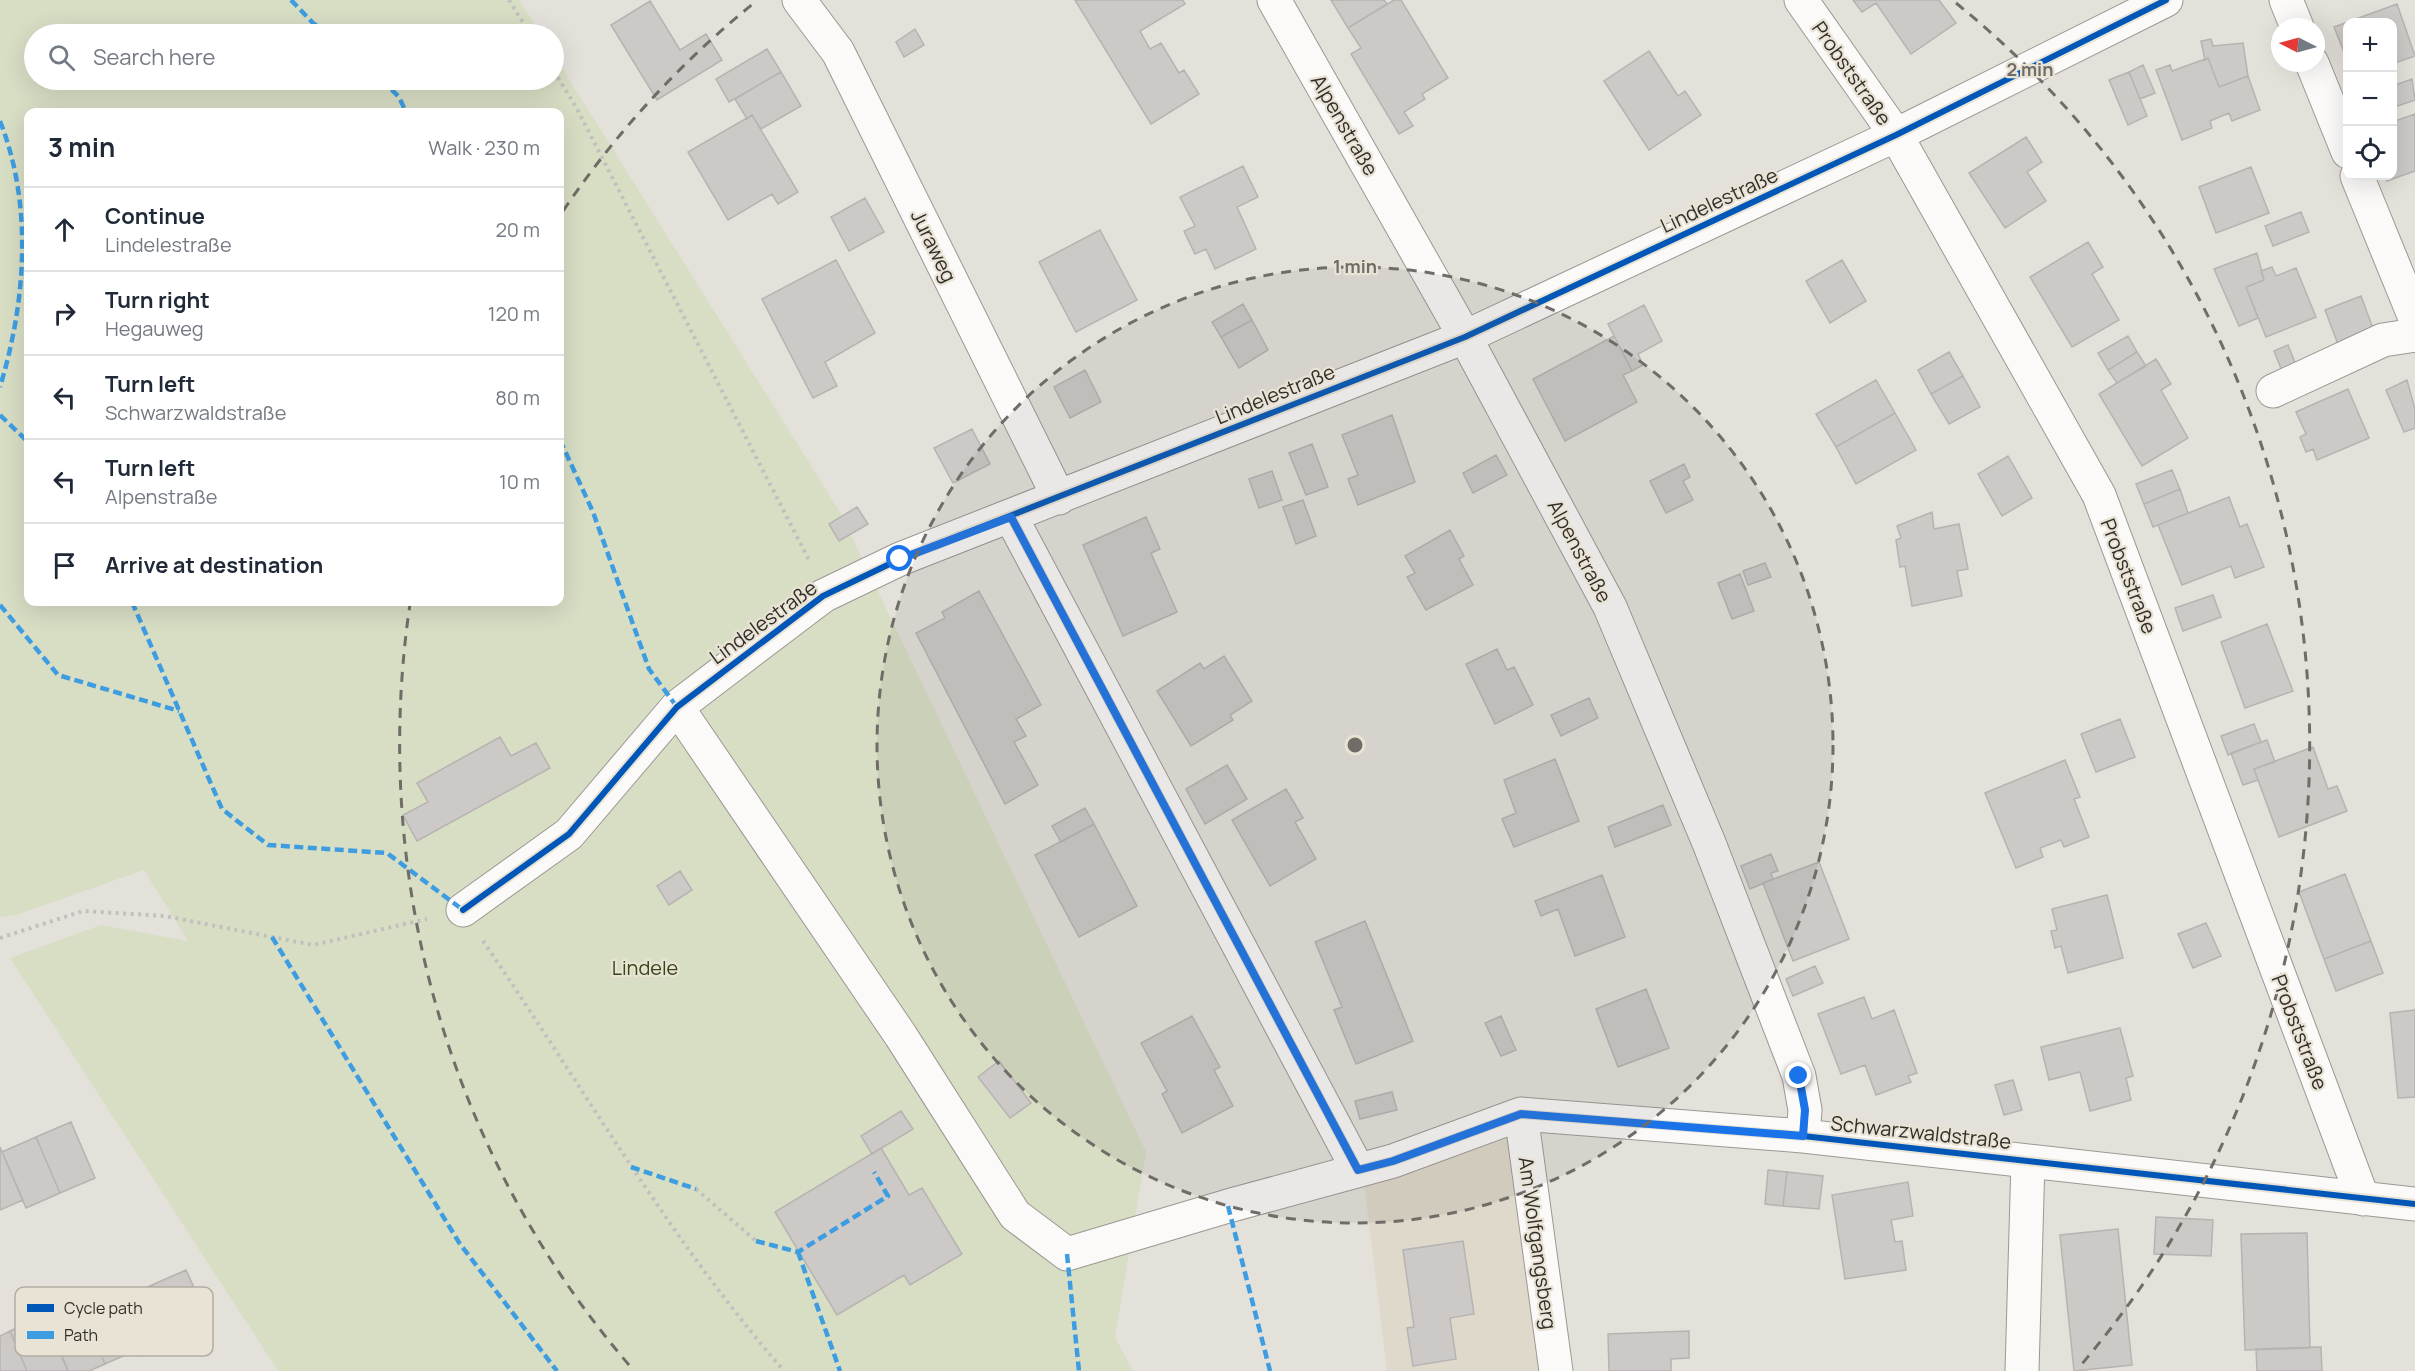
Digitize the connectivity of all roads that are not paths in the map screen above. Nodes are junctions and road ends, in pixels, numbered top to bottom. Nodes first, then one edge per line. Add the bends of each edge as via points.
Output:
1 (800, 0) edge
2 (1274, 0) edge
3 (1801, 0) edge
4 (2166, 0) edge
5 (2286, 0) edge
6 (2293, 18) edge
7 (2316, 72) edge
8 (1896, 135) junction
9 (2343, 140) edge
10 (2359, 180) edge
11 (2415, 318) edge
12 (2415, 335) edge
13 (1465, 337) junction
14 (2273, 391) dead end
15 (1059, 498) junction
16 (1011, 517) junction
17 (677, 707) junction
18 (463, 910) road end
19 (1521, 1114) junction
20 (1803, 1136) junction
21 (2028, 1161) junction
22 (1358, 1170) junction
23 (2362, 1199) junction
24 (2415, 1204) edge
25 (1556, 1371) edge
26 (2022, 1371) edge

1 - 15 street, Juraweg via 838,52
2 - 13 street, Alpenstraße
3 - 8 street, Probststraße
4 - 8 street, Lindelestraße
5 - 6 street
7 - 9 street
8 - 13 street, Lindelestraße
8 - 23 street, Probststraße via 2099,495
10 - 11 street
12 - 14 street via 2383,340
13 - 15 street, Lindelestraße
13 - 20 street, Alpenstraße via 1610,608 1799,1076 1805,1110
15 - 16 street, Lindelestraße
16 - 17 street, Lindelestraße via 900,559 823,596
16 - 22 street
17 - 18 street, Lindelestraße via 569,834
17 - 22 street, Schwarzwaldstraße via 901,1036 1015,1215 1066,1254
19 - 20 street, Schwarzwaldstraße
19 - 22 street, Schwarzwaldstraße
19 - 25 street, Am Wolfgangsberg
20 - 21 street, Schwarzwaldstraße
21 - 23 street, Schwarzwaldstraße
21 - 26 street, Schwarzwaldstraße
23 - 24 street, Schwarzwaldstraße

